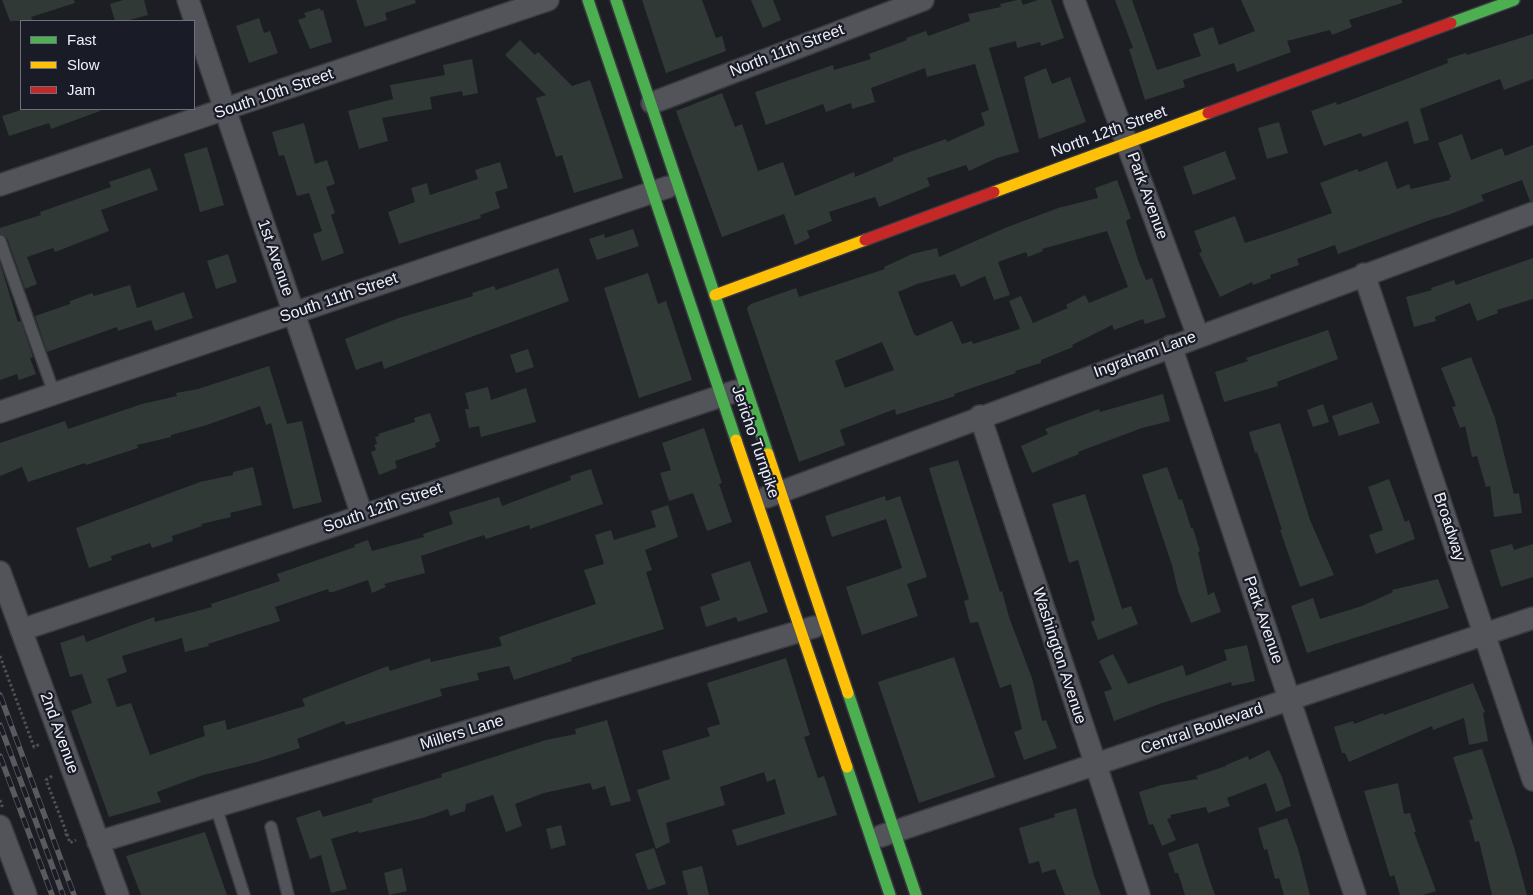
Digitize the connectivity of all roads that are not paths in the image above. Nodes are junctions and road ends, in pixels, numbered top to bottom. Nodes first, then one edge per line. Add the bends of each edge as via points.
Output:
1 (188, 0) edge
2 (548, 0) edge
3 (588, 0) edge
4 (616, 0) edge
5 (923, 0) edge
6 (1074, 0) edge
7 (1514, 0) edge
8 (195, 20) edge
9 (195, 21) edge
10 (652, 103) junction
11 (225, 110) junction
12 (1127, 143) junction
13 (677, 184) junction
14 (0, 185) edge
15 (652, 192) junction
16 (1533, 213) edge
17 (0, 241) edge
18 (671, 245) junction
19 (687, 254) dead end
20 (1364, 274) junction
21 (702, 294) dead end
22 (715, 295) junction
23 (293, 313) junction
24 (1198, 336) junction
25 (1171, 346) junction
26 (746, 388) junction
27 (54, 393) junction
28 (722, 396) junction
29 (0, 412) edge
30 (980, 416) junction
31 (780, 491) junction
32 (758, 500) junction
33 (362, 515) junction
34 (0, 572) edge
35 (1533, 618) edge
36 (825, 624) junction
37 (21, 630) junction
38 (802, 631) junction
39 (1484, 634) junction
40 (1290, 700) junction
41 (1095, 765) junction
42 (1533, 780) edge
43 (216, 807) junction
44 (0, 826) edge
45 (271, 827) dead end
46 (894, 831) junction
47 (871, 840) junction
48 (98, 842) junction
49 (26, 895) edge
50 (118, 895) edge
51 (244, 895) edge
52 (288, 895) edge
53 (890, 895) edge
54 (916, 895) edge
55 (1139, 895) edge
56 (1355, 895) edge

1 - 8 street, 1st Avenue
2 - 11 street, South 10th Street
3 - 15 main road, Jericho Turnpike
4 - 10 main road, Jericho Turnpike
5 - 10 street, North 11th Street
6 - 12 street, Park Avenue
7 - 12 main road, North 12th Street
9 - 11 street, 1st Avenue
10 - 13 main road, Jericho Turnpike
11 - 14 street, South 10th Street
11 - 23 street, 1st Avenue
12 - 22 main road, North 12th Street
12 - 24 street, Park Avenue
13 - 15 street, South 11th Street
13 - 22 main road, Jericho Turnpike
15 - 18 main road, Jericho Turnpike
15 - 23 street, South 11th Street
16 - 20 street, Ingraham Lane
17 - 27 lane
18 - 19 main road
18 - 28 main road, Jericho Turnpike
20 - 24 street, Ingraham Lane
20 - 39 street, Broadway
21 - 22 main road
22 - 26 main road, Jericho Turnpike
23 - 27 street, South 11th Street
23 - 33 street, 1st Avenue
24 - 25 street, Ingraham Lane
25 - 30 street, Ingraham Lane
25 - 40 street, Park Avenue
26 - 28 street, South 12th Street
26 - 31 main road, Jericho Turnpike
27 - 29 street, South 11th Street
28 - 32 main road, Jericho Turnpike
28 - 33 street, South 12th Street
30 - 31 street, Ingraham Lane
30 - 41 street, Washington Avenue
31 - 32 street, Ingraham Lane
31 - 36 main road, Jericho Turnpike
32 - 38 main road, Jericho Turnpike
33 - 37 street, South 12th Street
34 - 37 street, 2nd Avenue
35 - 39 street, Central Boulevard
36 - 38 street, Millers Lane
36 - 46 main road, Jericho Turnpike
37 - 48 street, 2nd Avenue
38 - 43 street, Millers Lane
38 - 47 main road, Jericho Turnpike
39 - 40 street, Central Boulevard
39 - 42 street, Broadway
40 - 41 street, Central Boulevard
40 - 56 street, Park Avenue
41 - 46 street, Central Boulevard
41 - 55 street, Washington Avenue
43 - 48 street, Millers Lane
43 - 51 lane
44 - 49 street
45 - 52 lane
46 - 47 street, Central Boulevard
46 - 54 main road, Jericho Turnpike
47 - 53 main road, Jericho Turnpike
48 - 50 street, 2nd Avenue

